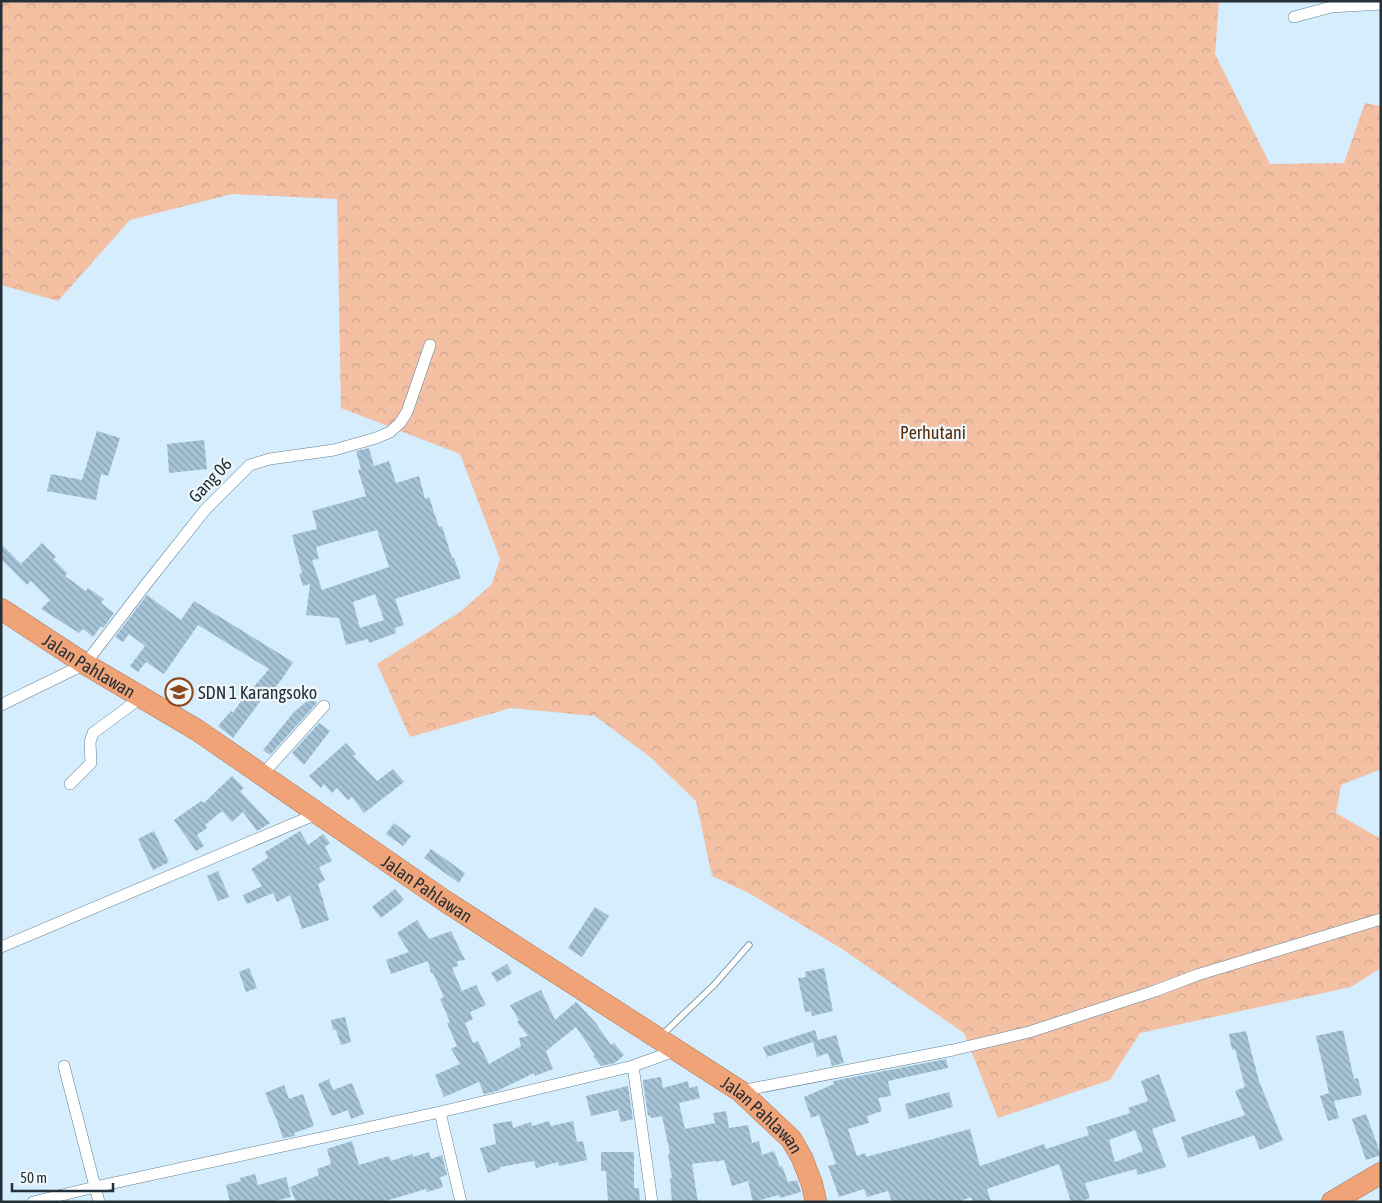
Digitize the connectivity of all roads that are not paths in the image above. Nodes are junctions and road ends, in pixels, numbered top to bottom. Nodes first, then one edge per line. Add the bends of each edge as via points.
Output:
1 (1330, 4) edge
2 (1381, 4) edge
3 (1294, 17) dead end
4 (430, 345) dead end
5 (1, 609) edge
6 (85, 664) junction
7 (142, 697) junction
8 (1, 705) edge
9 (324, 706) dead end
10 (262, 774) junction
11 (70, 784) dead end
12 (319, 814) junction
13 (1381, 919) edge
14 (748, 945) dead end
15 (1, 947) edge
16 (658, 1038) junction
17 (677, 1050) junction
18 (64, 1066) dead end
19 (632, 1066) junction
20 (740, 1090) junction
21 (440, 1112) junction
22 (1381, 1173) edge
23 (95, 1187) junction
24 (1336, 1201) edge
25 (33, 1202) edge
26 (99, 1202) edge
27 (461, 1202) edge
28 (652, 1202) edge
29 (816, 1202) edge

1 - 2 street
1 - 3 street
4 - 6 street, Gang 06 via 414,394 400,423 390,432 334,450 260,461 246,468 205,510
5 - 6 highway, Jalan Pahlawan
6 - 7 highway, Jalan Pahlawan
6 - 8 street
7 - 10 highway, Jalan Pahlawan
7 - 11 street via 93,733 91,763
9 - 10 street
10 - 12 highway, Jalan Pahlawan
12 - 15 street
12 - 16 highway, Jalan Pahlawan via 445,901
13 - 20 street via 1029,1032 953,1050
14 - 16 lane via 714,985
16 - 17 highway, Jalan Pahlawan
17 - 19 street
17 - 20 highway, Jalan Pahlawan
18 - 23 street
19 - 21 street
19 - 28 street
20 - 29 highway, Jalan Pahlawan via 791,1139 802,1158
21 - 23 street
21 - 27 street
22 - 24 highway
23 - 25 street
23 - 26 street

